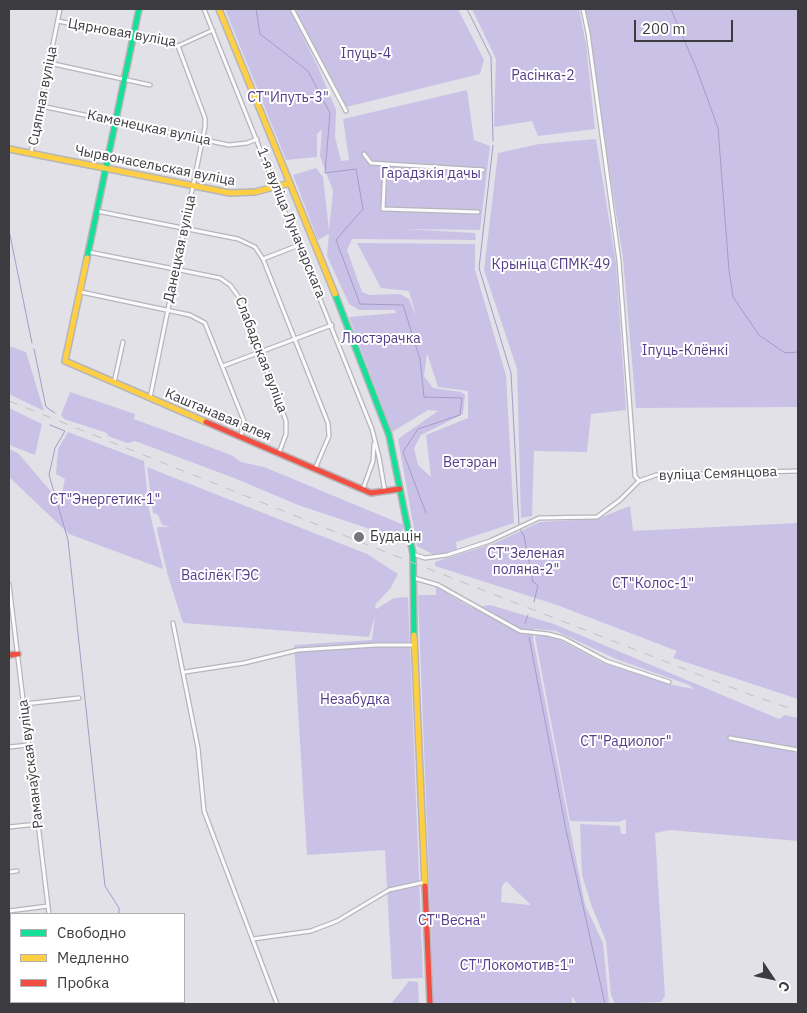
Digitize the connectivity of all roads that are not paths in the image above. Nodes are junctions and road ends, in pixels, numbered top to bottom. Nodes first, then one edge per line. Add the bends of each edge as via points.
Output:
1 (60, 9) edge
2 (138, 9) edge
3 (204, 9) edge
4 (219, 9) edge
5 (292, 9) edge
6 (583, 9) edge
7 (58, 22) junction
8 (213, 30) junction
9 (132, 37) junction
10 (178, 46) junction
11 (49, 63) junction
12 (125, 79) junction
13 (150, 85) dead end
14 (40, 106) junction
15 (346, 111) dead end
16 (116, 120) junction
17 (257, 138) junction
18 (203, 139) junction
19 (9, 149) edge
20 (31, 153) junction
21 (364, 154) dead end
22 (385, 164) junction
23 (105, 168) junction
24 (483, 170) dead end
25 (290, 183) junction
26 (193, 186) junction
27 (275, 188) junction
28 (97, 211) junction
29 (478, 212) dead end
30 (184, 229) junction
31 (299, 245) junction
32 (88, 252) junction
33 (263, 259) junction
34 (176, 269) junction
35 (81, 292) junction
36 (167, 311) junction
37 (332, 325) junction
38 (294, 338) junction
39 (123, 342) dead end
40 (259, 352) junction
41 (223, 366) junction
42 (114, 384) junction
43 (150, 398) junction
44 (241, 436) junction
45 (374, 439) junction
46 (279, 453) junction
47 (315, 469) junction
48 (798, 471) edge
49 (639, 481) junction
50 (363, 489) junction
51 (400, 489) junction
52 (384, 492) junction
53 (413, 554) junction
54 (413, 578) junction
55 (9, 584) edge
56 (174, 623) dead end
57 (414, 645) junction
58 (18, 654) junction
59 (9, 655) edge
60 (185, 672) junction
61 (669, 682) dead end
62 (80, 698) dead end
63 (24, 704) junction
64 (730, 738) dead end
65 (29, 745) junction
66 (9, 747) edge
67 (798, 750) edge
68 (38, 824) junction
69 (9, 828) edge
70 (17, 871) dead end
71 (9, 872) edge
72 (425, 882) junction
73 (48, 906) junction
74 (9, 911) edge
75 (49, 913) edge
76 (253, 939) junction
77 (277, 1004) edge
78 (430, 1004) edge

1 - 7 street, Сцяпная вуліца
2 - 9 street
3 - 8 street, 1-я вуліца Луначарскага
4 - 25 street
5 - 15 street
6 - 49 street, вуліца Семянцова via 619,261 635,476
7 - 9 street, Цярновая вуліца
7 - 11 street, Сцяпная вуліца
8 - 10 street, Цярновая вуліца
8 - 17 street, 1-я вуліца Луначарскага
9 - 10 street, Цярновая вуліца
9 - 12 street
10 - 18 street, Данецкая вуліца via 205,118
11 - 12 street
11 - 14 street, Сцяпная вуліца
12 - 13 street
12 - 16 street
14 - 16 street, Каменецкая вуліца
14 - 20 street, Сцяпная вуліца
16 - 18 street, Каменецкая вуліца
16 - 23 street
17 - 18 street, Каменецкая вуліца via 236,145
17 - 27 street, 1-я вуліца Луначарскага
18 - 26 street, Данецкая вуліца
19 - 20 street, Чырвонасельская вуліца
20 - 23 street, Чырвонасельская вуліца
21 - 22 street via 371,164
22 - 24 street
22 - 29 street via 383,209
23 - 26 street, Чырвонасельская вуліца
23 - 28 street
25 - 27 street, Чырвонасельская вуліца
25 - 51 street via 389,435
26 - 27 street, Чырвонасельская вуліца via 237,193
26 - 30 street, Данецкая вуліца
27 - 31 street, 1-я вуліца Луначарскага
28 - 30 street
28 - 32 street
30 - 33 street via 246,242 255,247
30 - 34 street, Данецкая вуліца
31 - 33 street
31 - 37 street, 1-я вуліца Луначарскага
32 - 34 street, Слабадская вуліца
32 - 35 street
33 - 38 street
34 - 36 street, Данецкая вуліца
34 - 40 street, Слабадская вуліца via 220,278 230,285 238,296
35 - 36 street
35 - 42 street, Каштанавая алея via 65,361
36 - 41 street via 195,317 205,323
36 - 43 street, Данецкая вуліца
37 - 38 street
37 - 45 street, 1-я вуліца Луначарскага
38 - 40 street
38 - 47 street via 328,423 329,436
39 - 42 street
40 - 41 street
40 - 46 street, Слабадская вуліца via 286,421 286,434
41 - 44 street via 244,421
42 - 43 street, Каштанавая алея
43 - 44 street, Каштанавая алея
44 - 46 street, Каштанавая алея
45 - 50 street via 373,461
45 - 52 street, 1-я вуліца Луначарскага
46 - 47 street, Каштанавая алея
47 - 50 street, Каштанавая алея
48 - 49 street, вуліца Семянцова via 656,475
49 - 53 street, вуліца Семянцова via 597,517 539,518 490,541 447,555 424,558
50 - 52 street, Каштанавая алея via 373,494
51 - 52 street, Каштанавая алея
51 - 53 street
53 - 54 street
54 - 57 street
54 - 61 street via 438,585 520,631 563,638 606,661
55 - 58 street, Раманаўская вуліца
56 - 60 street
57 - 60 street via 298,650
57 - 72 street
58 - 59 street
58 - 63 street, Раманаўская вуліца
60 - 76 street via 198,748 204,811
62 - 63 street
63 - 65 street, Раманаўская вуліца
64 - 67 street
65 - 66 street
65 - 68 street, Раманаўская вуліца
68 - 69 street
68 - 73 street, Раманаўская вуліца
70 - 71 street
72 - 76 street via 389,890 337,921 312,931
72 - 78 street
73 - 74 street
73 - 75 street, Раманаўская вуліца
76 - 77 street

